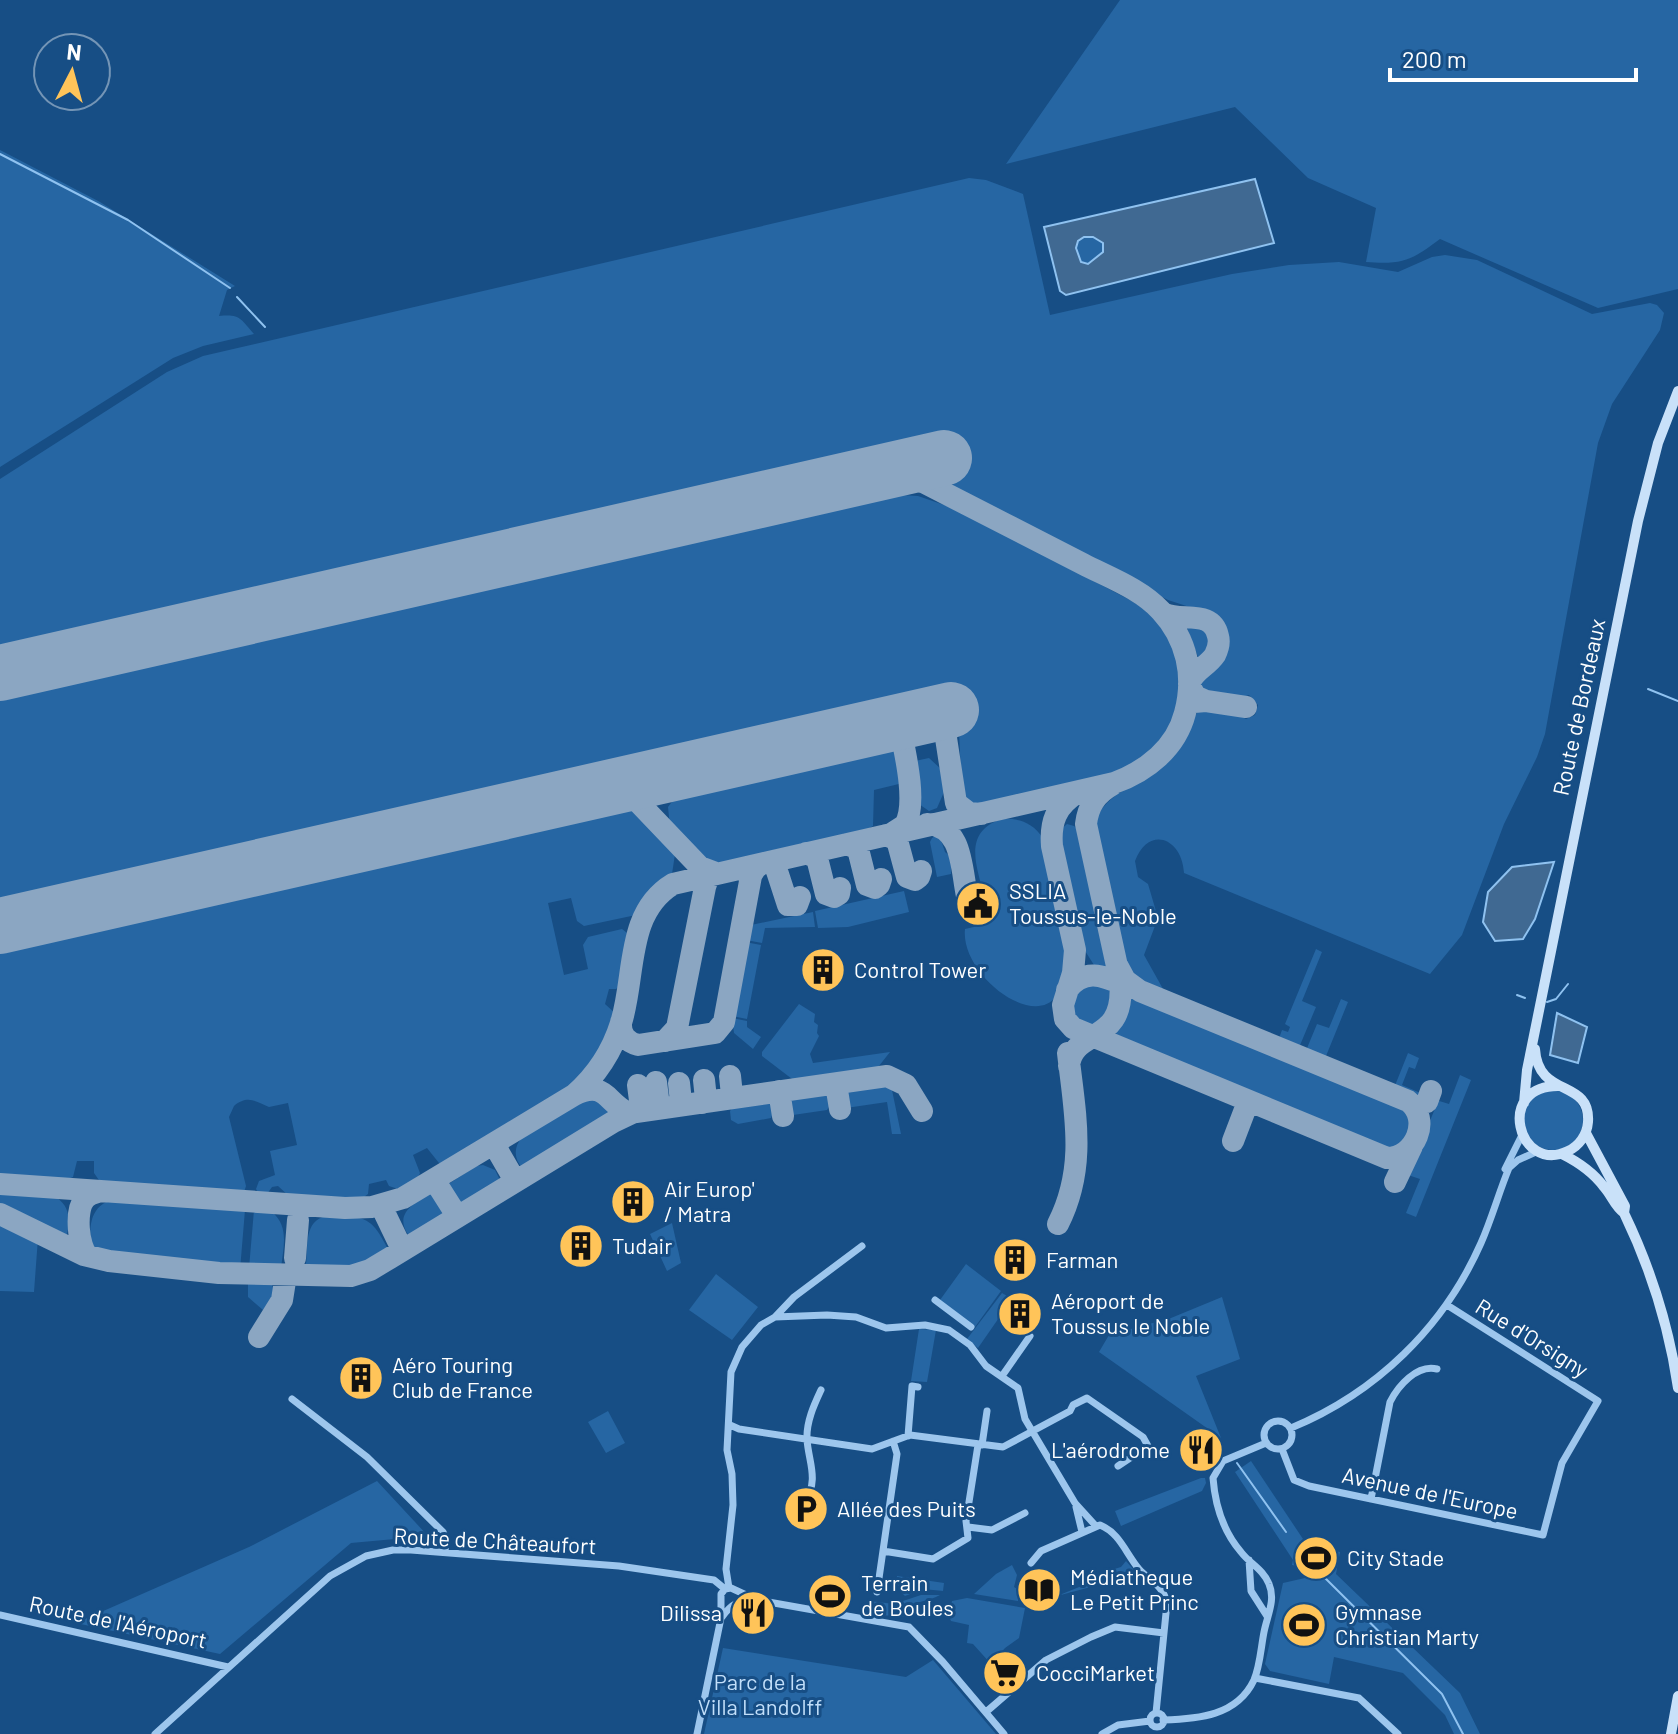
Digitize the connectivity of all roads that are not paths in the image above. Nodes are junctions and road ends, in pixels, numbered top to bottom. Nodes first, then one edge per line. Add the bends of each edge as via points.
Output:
1 (1678, 391) edge
2 (1534, 1035) junction
3 (1560, 1086) junction
4 (1524, 1103) junction
5 (1586, 1133) junction
6 (1522, 1135) junction
7 (1538, 1151) junction
8 (1562, 1154) junction
9 (1502, 1187) junction
10 (1624, 1213) junction
11 (862, 1246) dead end
12 (935, 1300) dead end
13 (1447, 1305) junction
14 (775, 1317) junction
15 (971, 1327) dead end
16 (1030, 1336) dead end
17 (1437, 1369) dead end
18 (1002, 1376) junction
19 (918, 1387) dead end
20 (1678, 1388) edge
21 (821, 1390) dead end
22 (292, 1399) dead end
23 (1598, 1401) joint
24 (987, 1411) dead end
25 (730, 1425) junction
26 (1291, 1428) junction
27 (1034, 1432) junction
28 (908, 1436) junction
29 (807, 1439) junction
30 (893, 1441) junction
31 (1266, 1443) junction
32 (980, 1445) junction
33 (1282, 1449) junction
34 (1118, 1466) dead end
35 (1371, 1499) junction
36 (805, 1502) dead end
37 (1075, 1503) junction
38 (1025, 1513) dead end
39 (1095, 1525) junction
40 (968, 1527) junction
41 (1082, 1532) junction
42 (883, 1551) junction
43 (445, 1552) junction
44 (1249, 1560) junction
45 (1031, 1563) dead end
46 (877, 1592) dead end
47 (729, 1596) junction
48 (0, 1615) edge
49 (1267, 1616) junction
50 (1164, 1633) junction
51 (228, 1667) junction
52 (1255, 1678) junction
53 (1678, 1696) edge
54 (986, 1712) junction
55 (1156, 1713) junction
56 (1163, 1720) junction
57 (1386, 1724) junction
58 (1155, 1727) edge
59 (155, 1734) edge
60 (697, 1734) edge
61 (1004, 1734) edge
62 (1102, 1734) edge
63 (1380, 1734) edge
64 (1398, 1734) edge
65 (1671, 1734) edge

1 - 2 main road, Route de Bordeaux via 1638,521
2 - 3 main road via 1540,1072
2 - 4 main road, Route de Bordeaux
3 - 4 main road via 1539,1089
3 - 5 main road via 1584,1104
4 - 6 main road
5 - 8 main road
5 - 10 main road
6 - 7 main road
6 - 9 street
7 - 8 main road
7 - 9 street via 1509,1168
8 - 10 main road via 1583,1165
9 - 13 street via 1482,1242
10 - 20 main road via 1654,1284
11 - 14 street
12 - 15 street
13 - 23 street, Rue d'Orsigny
13 - 26 street via 1378,1379 1344,1403
14 - 18 street via 856,1317 886,1328 925,1325 949,1330
14 - 25 street via 742,1347 731,1372
16 - 18 street
17 - 35 street via 1420,1370 1396,1390
18 - 27 street via 1018,1388 1025,1419
19 - 28 street via 912,1386
21 - 29 street
22 - 43 street via 367,1457 443,1532
23 - 35 street, Avenue de l'Europe via 1562,1463 1543,1535
24 - 32 street
25 - 29 street
25 - 47 street
26 - 31 street via 1284,1422 1270,1423
26 - 33 street via 1291,1441
27 - 32 street via 1003,1447
27 - 34 street via 1087,1398 1148,1446
27 - 37 street
28 - 30 street
28 - 32 street
29 - 30 street via 872,1449
29 - 36 street via 814,1476
30 - 42 street via 897,1454
31 - 33 street
31 - 44 street via 1223,1461 1213,1478 1226,1529
32 - 40 street
33 - 35 street, Avenue de l'Europe via 1294,1480
37 - 39 street
37 - 41 street
38 - 40 street via 992,1530
39 - 41 street
39 - 50 street via 1106,1527 1160,1587 1167,1603
40 - 42 street via 968,1538 933,1559
41 - 45 street via 1041,1551
42 - 46 street
43 - 47 street, Route de Châteaufort via 669,1572 707,1580
43 - 51 street, Route de Châteaufort via 393,1550 353,1561 316,1586
44 - 49 street via 1251,1591
44 - 49 street via 1270,1585
47 - 54 street via 909,1627
47 - 60 street
48 - 51 street, Route de l'Aéroport
49 - 52 street
50 - 54 street via 1115,1627 1082,1641 1046,1660
50 - 55 street
51 - 59 street, Route de Châteaufort
52 - 56 street via 1215,1715
52 - 57 street via 1359,1698
53 - 65 main road
54 - 61 street
55 - 56 street
55 - 58 street via 1150,1717
56 - 58 street
57 - 63 street
57 - 64 street
58 - 62 street via 1118,1725

